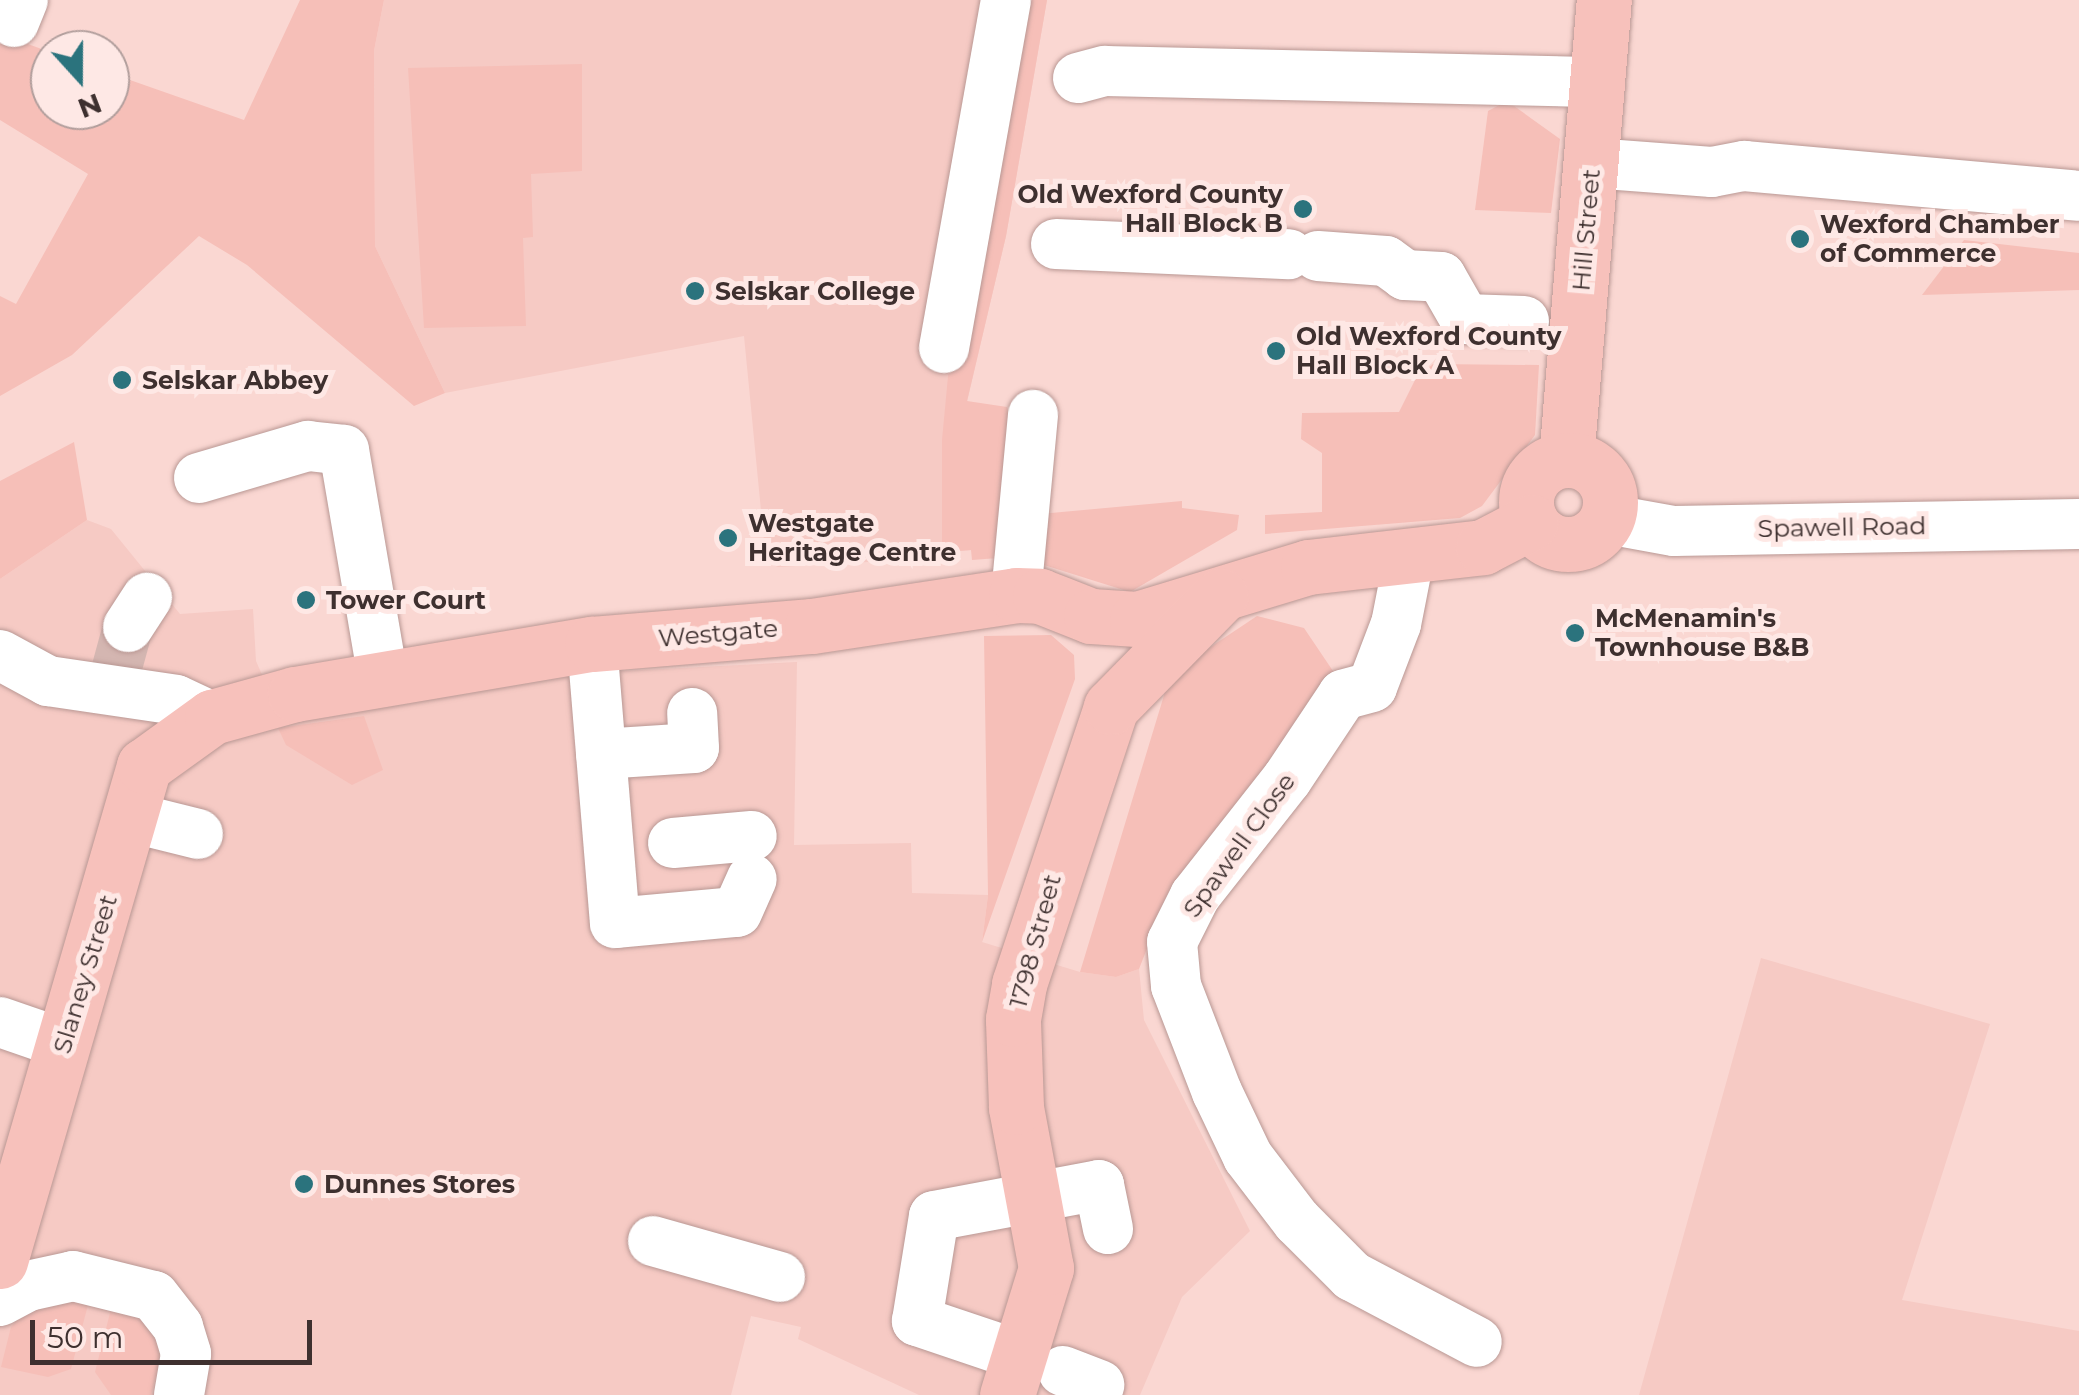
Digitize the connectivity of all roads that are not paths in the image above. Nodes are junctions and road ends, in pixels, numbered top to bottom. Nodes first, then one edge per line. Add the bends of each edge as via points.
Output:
1 (1006, 0) edge
2 (1604, 0) edge
3 (1078, 78) dead end
4 (1598, 82) junction
5 (1592, 150) junction
6 (2079, 196) edge
7 (1056, 244) dead end
8 (1524, 321) dead end
9 (944, 348) dead end
10 (1034, 415) dead end
11 (1566, 460) junction
12 (199, 478) dead end
13 (1606, 519) junction
14 (1532, 522) junction
15 (2079, 524) edge
16 (1409, 558) junction
17 (1222, 594) junction
18 (1016, 595) junction
19 (1092, 616) junction
20 (592, 644) junction
21 (0, 655) edge
22 (383, 679) junction
23 (1112, 707) junction
24 (692, 713) dead end
25 (212, 717) junction
26 (601, 754) junction
27 (130, 817) junction
28 (198, 834) dead end
29 (673, 843) dead end
30 (0, 1022) edge
31 (64, 1044) junction
32 (1036, 1197) junction
33 (1108, 1229) dead end
34 (653, 1241) dead end
35 (0, 1262) edge
36 (780, 1277) dead end
37 (0, 1301) edge
38 (1476, 1342) dead end
39 (1048, 1377) edge
40 (179, 1395) edge

1 - 9 street
2 - 4 main road, Hill Street
3 - 4 street via 1106,71
4 - 5 main road, Hill Street
5 - 6 street via 1715,153 1744,166
5 - 11 main road, Hill Street
7 - 8 street via 1386,261 1406,275 1441,277 1465,319
10 - 18 street via 1025,453
11 - 13 main road via 1602,478 1610,500
11 - 14 main road via 1541,470 1528,488
12 - 22 street via 293,449 344,450
13 - 14 main road via 1586,540 1572,544 1544,537
13 - 15 street, Spawell Road via 1674,531
14 - 16 main road via 1483,547
16 - 17 main road via 1308,567
16 - 38 street, Spawell Close via 1396,624 1372,687 1343,695 1288,779 1194,896 1172,942 1176,986 1217,1092 1248,1157 1296,1221 1352,1276
17 - 19 main road, Westgate via 1136,618
17 - 23 main road, 1798 Street
18 - 19 main road, Westgate via 1040,596
18 - 20 main road, Westgate via 812,626
19 - 23 main road via 1117,670
20 - 22 main road, Westgate
20 - 26 street
21 - 25 street via 48,681 126,648 176,700
22 - 25 main road, Westgate
23 - 32 main road, 1798 Street via 1061,845 1013,1019 1016,1108
24 - 26 street via 694,748
25 - 27 main road, Slaney Street via 144,766
26 - 29 street via 616,922 737,912 752,857
27 - 28 street
27 - 31 main road, Slaney Street
30 - 31 street
31 - 35 main road, Slaney Street
32 - 33 street via 1099,1184
32 - 39 main road, 1798 Street via 1046,1268
32 - 39 street via 934,1216 917,1321
34 - 36 street
37 - 40 street via 28,1286 73,1276 160,1291 186,1354

